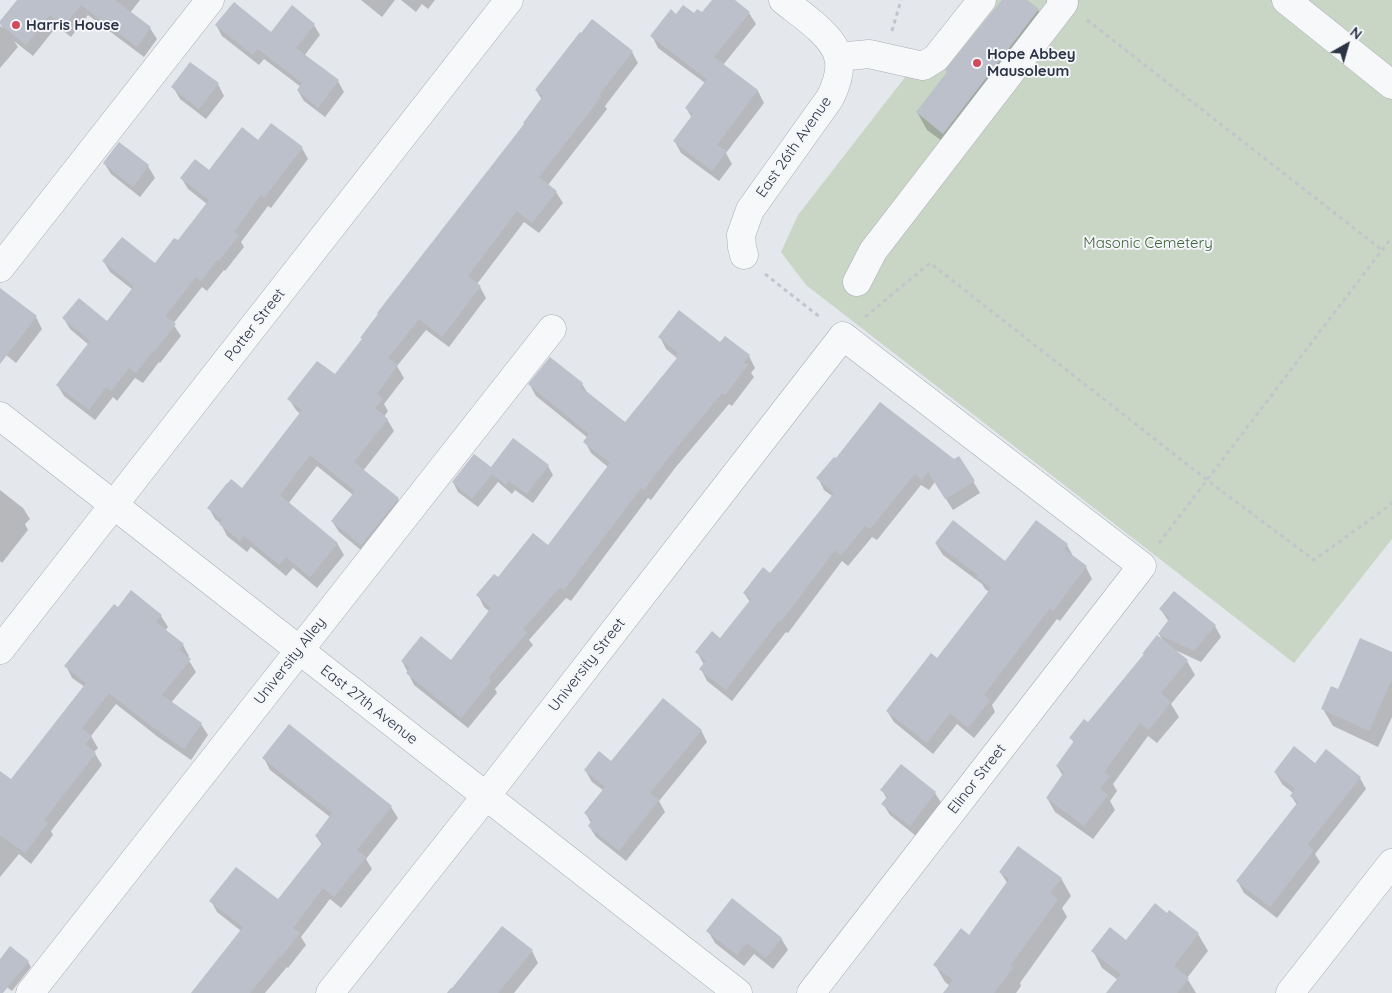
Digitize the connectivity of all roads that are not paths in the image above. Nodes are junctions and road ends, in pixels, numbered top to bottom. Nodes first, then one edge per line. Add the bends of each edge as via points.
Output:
1 (210, 0) edge
2 (510, 0) edge
3 (783, 0) edge
4 (982, 0) edge
5 (1286, 0) edge
6 (1065, 1) edge
7 (838, 57) junction
8 (1392, 85) edge
9 (744, 255) road end
10 (0, 268) edge
11 (857, 282) dead end
12 (552, 329) dead end
13 (843, 336) joint
14 (0, 416) edge
15 (113, 505) junction
16 (0, 650) edge
17 (299, 650) junction
18 (486, 796) junction
19 (1392, 863) edge
20 (30, 993) edge
21 (330, 993) edge
22 (738, 993) edge
23 (811, 993) edge
24 (1290, 993) edge

1 - 10 street
2 - 15 street, Potter Street
3 - 7 street via 822,32
4 - 7 street via 936,58 923,66 869,54
5 - 8 street
6 - 11 street via 874,251
7 - 9 street, East 26th Avenue via 836,84 830,98 750,210 741,235
12 - 17 street, University Alley
13 - 18 street, University Street
13 - 23 street, Elinor Street via 1142,566
14 - 15 street, East 27th Avenue
15 - 16 street, Potter Street
15 - 17 street, East 27th Avenue
17 - 18 street, East 27th Avenue
17 - 20 street, University Alley
18 - 21 street, University Street
18 - 22 street, East 27th Avenue
19 - 24 street

